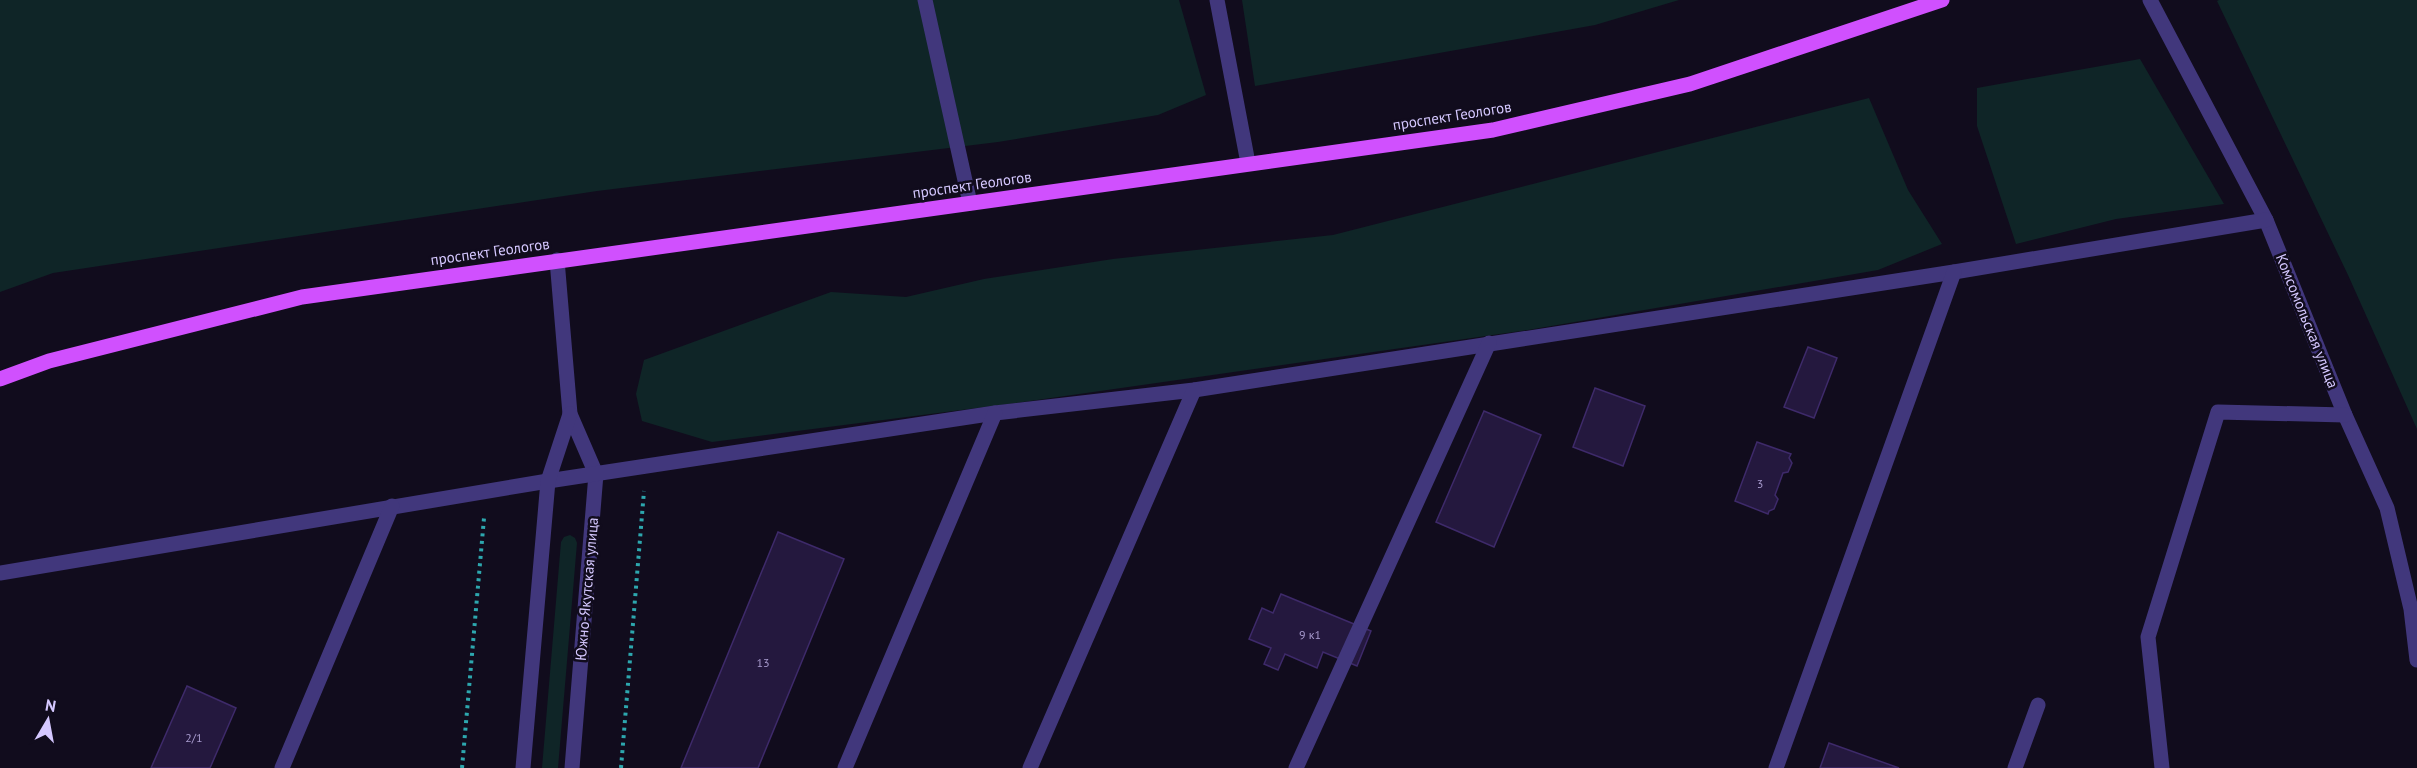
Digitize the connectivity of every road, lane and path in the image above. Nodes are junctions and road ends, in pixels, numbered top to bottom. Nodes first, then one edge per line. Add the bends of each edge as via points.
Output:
1 (925, 0) edge
2 (1217, 0) edge
3 (1942, 0) edge
4 (2150, 0) edge
5 (1248, 163) junction
6 (970, 203) junction
7 (2265, 220) junction
8 (556, 260) junction
9 (1954, 272) junction
10 (1489, 344) junction
11 (0, 379) edge
12 (1194, 390) junction
13 (995, 413) junction
14 (570, 414) junction
15 (2344, 415) junction
16 (646, 466) junction
17 (596, 474) junction
18 (548, 481) junction
19 (487, 491) junction
20 (392, 506) junction
21 (0, 573) edge
22 (2417, 660) edge
23 (2037, 705) dead end
24 (282, 768) edge
25 (462, 768) edge
26 (523, 768) edge
27 (572, 768) edge
28 (621, 768) edge
29 (845, 768) edge
30 (1030, 768) edge
31 (1296, 768) edge
32 (1776, 768) edge
33 (2015, 768) edge
34 (2162, 768) edge

1 - 6 street
2 - 5 street
3 - 5 main road, проспект Геологов via 1690,84 1493,130
4 - 7 street, Комсомольская улица
5 - 6 main road, проспект Геологов
6 - 8 main road, проспект Геологов
7 - 9 street
7 - 15 street, Комсомольская улица
8 - 11 main road, проспект Геологов via 302,297 49,361
8 - 14 street, Южно-Якутская улица
9 - 10 street
9 - 32 street
10 - 12 street
10 - 31 street
12 - 13 street
12 - 30 street
13 - 16 street
13 - 29 street
14 - 17 street, Южно-Якутская улица
14 - 18 street, Южно-Якутская улица
15 - 22 street, Комсомольская улица via 2387,508 2410,609
15 - 34 street via 2218,412 2148,637
16 - 17 street
16 - 28 path
17 - 18 street
17 - 27 street, Южно-Якутская улица
18 - 19 street
18 - 26 street, Южно-Якутская улица
19 - 20 street
19 - 25 path
20 - 21 street
20 - 24 street
23 - 33 street

